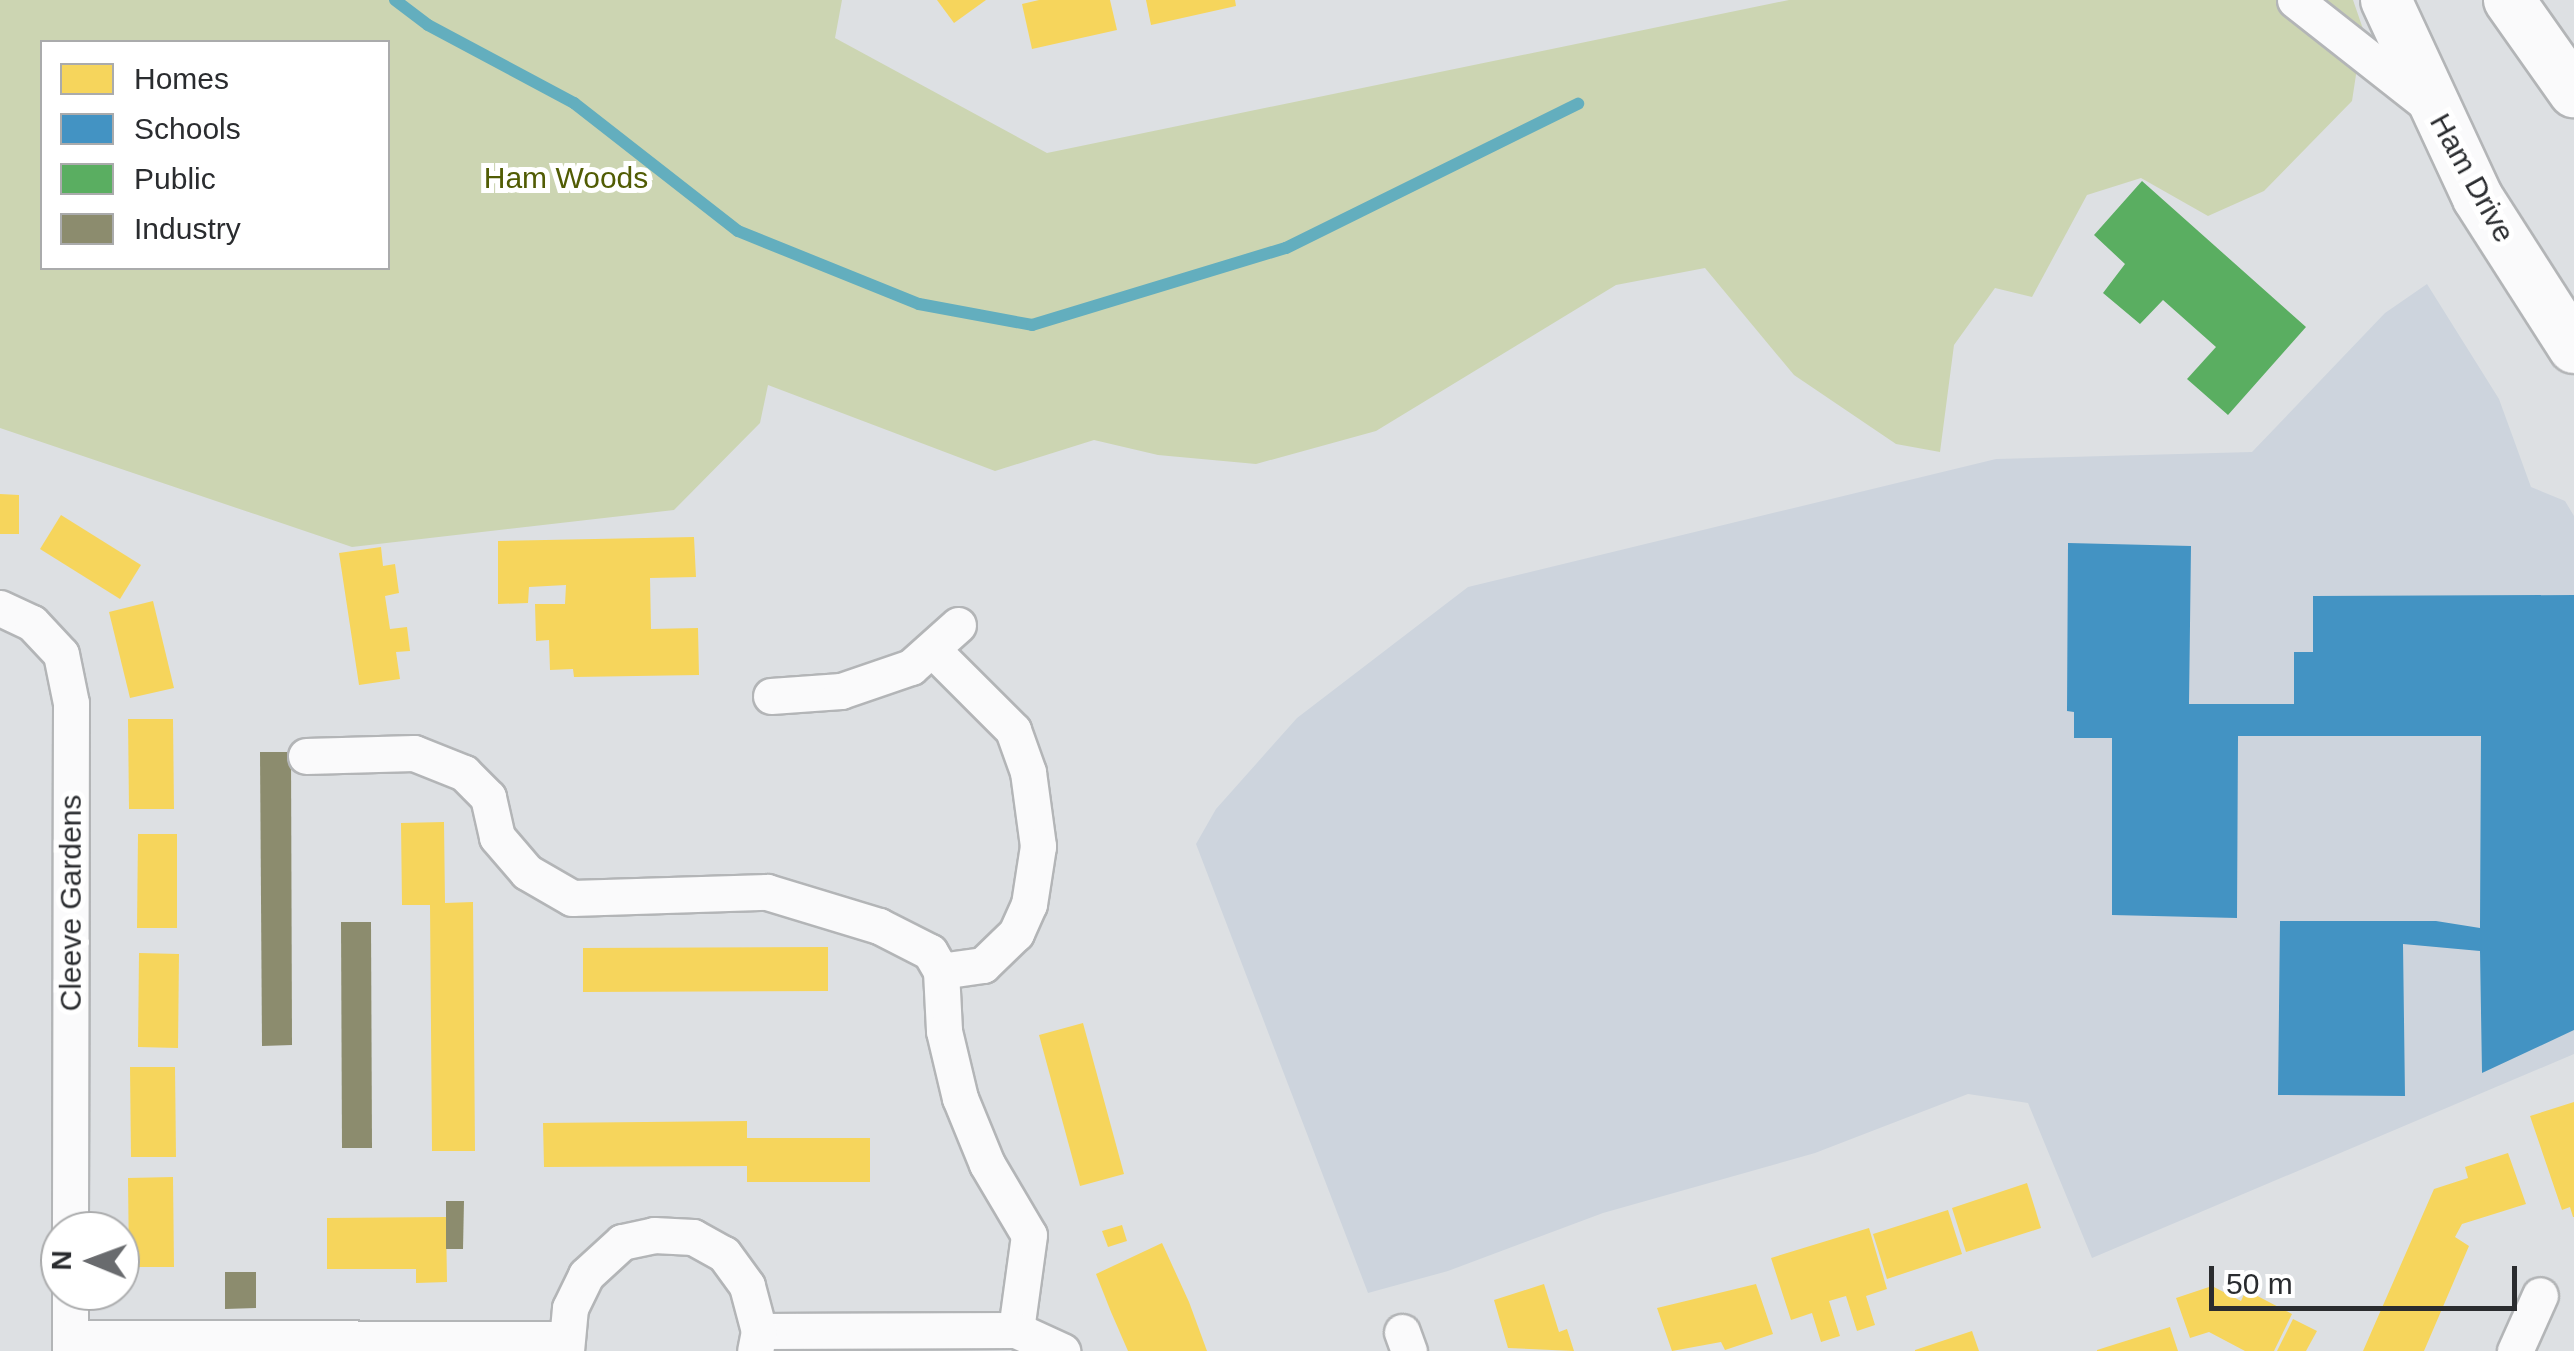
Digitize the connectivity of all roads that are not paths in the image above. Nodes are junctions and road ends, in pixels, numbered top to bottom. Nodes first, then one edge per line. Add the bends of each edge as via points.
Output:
1 (2296, 0) edge
2 (2386, 0) edge
3 (2509, 0) edge
4 (2573, 75) edge
5 (2432, 108) junction
6 (2574, 348) edge
7 (0, 608) edge
8 (958, 625) dead end
9 (934, 651) junction
10 (771, 696) dead end
11 (306, 756) dead end
12 (941, 971) junction
13 (70, 1211) edge
14 (2540, 1295) dead end
15 (70, 1311) edge
16 (1016, 1330) junction
17 (757, 1341) edge
18 (70, 1344) edge
19 (565, 1345) edge
20 (1062, 1351) edge
21 (2515, 1351) edge

1 - 5 street
2 - 5 street, Ham Drive
3 - 4 street
5 - 6 street, Ham Drive via 2478,198
7 - 13 street, Cleeve Gardens via 32,624 61,654 71,703
8 - 9 street
9 - 10 street via 911,667 841,691
9 - 12 street via 1013,730 1028,772 1038,846 1029,904 1016,933 983,966
11 - 12 street via 414,753 464,773 488,797 497,838 572,898 767,892 879,926 930,952
12 - 16 street via 944,1032 960,1098 987,1164 1029,1235
14 - 21 street
15 - 18 street
16 - 17 street
16 - 20 street
17 - 19 street via 747,1286 724,1254 693,1237 654,1235 622,1242 586,1275
18 - 19 street

